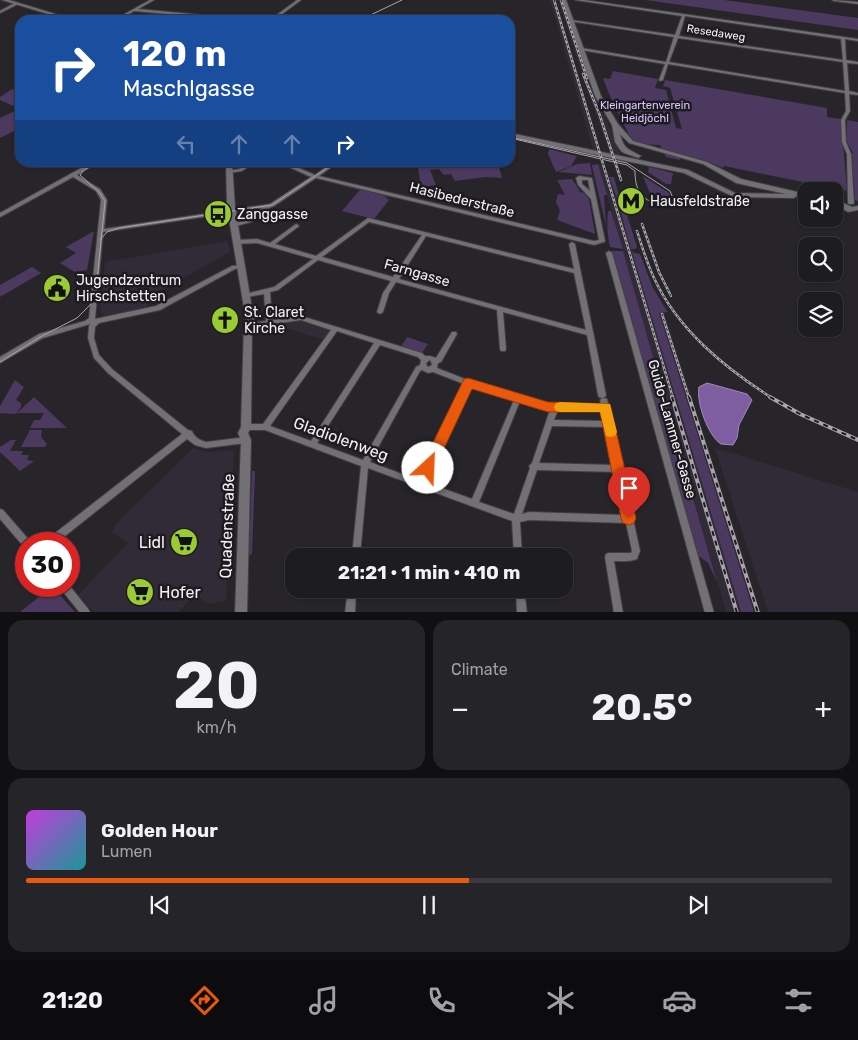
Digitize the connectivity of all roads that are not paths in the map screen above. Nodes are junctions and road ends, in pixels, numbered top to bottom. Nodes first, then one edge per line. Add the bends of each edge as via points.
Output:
1 (4, 0) edge
2 (152, 0) edge
3 (299, 0) edge
4 (564, 0) edge
5 (577, 0) edge
6 (834, 0) edge
7 (858, 3) edge
8 (16, 4) junction
9 (133, 10) junction
10 (0, 12) edge
11 (55, 15) edge
12 (124, 15) edge
13 (190, 15) edge
14 (279, 15) edge
15 (684, 15) junction
16 (571, 21) junction
17 (677, 36) junction
18 (843, 38) junction
19 (858, 40) edge
20 (581, 49) junction
21 (844, 61) junction
22 (668, 62) junction
23 (858, 63) edge
24 (661, 80) dead end
25 (847, 92) junction
26 (858, 94) edge
27 (615, 126) junction
28 (515, 136) edge
29 (88, 167) edge
30 (229, 167) edge
31 (244, 167) edge
32 (292, 167) edge
33 (330, 167) edge
34 (677, 169) junction
35 (229, 172) junction
36 (73, 175) junction
37 (316, 177) junction
38 (798, 194) edge
39 (798, 196) edge
40 (594, 199) dead end
41 (269, 206) junction
42 (853, 206) edge
43 (232, 211) junction
44 (0, 215) edge
45 (234, 225) junction
46 (296, 226) dead end
47 (102, 231) junction
48 (425, 234) junction
49 (237, 242) junction
50 (572, 244) dead end
51 (271, 245) junction
52 (610, 253) dead end
53 (316, 258) junction
54 (242, 266) junction
55 (577, 272) junction
56 (394, 279) junction
57 (267, 292) junction
58 (247, 295) junction
59 (500, 309) junction
60 (380, 312) dead end
61 (92, 322) junction
62 (269, 323) junction
63 (248, 325) junction
64 (335, 329) junction
65 (454, 334) dead end
66 (590, 334) junction
67 (378, 342) junction
68 (503, 349) dead end
69 (0, 360) edge
70 (423, 362) junction
71 (434, 365) junction
72 (468, 383) junction
73 (518, 398) junction
74 (604, 401) junction
75 (555, 407) junction
76 (549, 423) junction
77 (609, 424) junction
78 (246, 427) junction
79 (265, 427) junction
80 (189, 433) junction
81 (246, 440) junction
82 (312, 445) junction
83 (365, 464) junction
84 (533, 466) junction
85 (618, 469) junction
86 (420, 484) junction
87 (474, 504) junction
88 (0, 513) edge
89 (629, 518) junction
90 (516, 519) junction
91 (17, 532) edge
92 (63, 532) edge
93 (357, 548) edge
94 (518, 548) edge
95 (73, 597) edge
96 (351, 598) edge
97 (521, 598) edge
98 (86, 612) edge
99 (241, 612) edge
100 (350, 612) edge
101 (522, 612) edge
102 (619, 612) edge
103 (710, 612) edge

1 - 8 street
2 - 9 street
3 - 14 street
4 - 16 street
5 - 15 street
6 - 7 street
8 - 10 street
8 - 11 street
9 - 12 street
9 - 13 street
15 - 17 street
15 - 18 street
16 - 17 street, Resedaweg
16 - 20 street
17 - 21 street, Resedaweg
17 - 22 street
18 - 19 street
18 - 21 street
20 - 22 street
20 - 27 street via 598,96
21 - 23 street, Resedaweg
21 - 25 street
22 - 24 street
22 - 25 street
25 - 26 street
25 - 42 street via 844,142 849,154
27 - 34 street via 623,151 670,164
27 - 38 street via 634,144 705,163 739,181
28 - 34 street
29 - 36 street
30 - 35 street, Quadenstraße
31 - 35 street
32 - 37 street, Hasibederstraße
33 - 37 street
34 - 39 street via 693,173 734,195
35 - 43 street, Quadenstraße
36 - 44 street
36 - 47 street via 102,195
37 - 40 street, Hasibederstraße via 589,243 602,241
37 - 41 street
41 - 43 street
41 - 45 street via 249,221
43 - 45 street, Quadenstraße
43 - 47 street
45 - 49 street, Quadenstraße
46 - 51 street
47 - 61 street
48 - 53 street via 368,220
48 - 55 street
48 - 56 street
49 - 51 street, Farngasse via 257,241
49 - 54 street, Quadenstraße
50 - 55 street
51 - 53 street, Farngasse
52 - 103 street, Guido-Lammer-Gasse
53 - 56 street, Farngasse
53 - 57 street via 276,289
54 - 58 street, Quadenstraße
54 - 61 street via 234,267 158,308
55 - 66 street
56 - 59 street, Farngasse
56 - 60 street
57 - 58 street
57 - 62 street
58 - 63 street, Quadenstraße via 248,308 244,317
59 - 66 street, Farngasse
59 - 68 street
61 - 69 street via 46,334
61 - 80 street via 91,338 96,356 110,371
62 - 63 street
62 - 64 street via 300,318
63 - 78 street, Quadenstraße
64 - 67 street
64 - 79 street
65 - 71 street
66 - 74 street
67 - 70 street via 420,355
67 - 82 street
70 - 71 street via 430,359
70 - 83 street
71 - 72 street
72 - 73 street
72 - 86 street
73 - 75 street
73 - 87 street
74 - 75 street
74 - 77 street
75 - 76 street
76 - 77 street
76 - 84 street
77 - 85 street
78 - 79 street, Gladiolenweg
78 - 81 street, Quadenstraße via 243,433
79 - 82 street, Gladiolenweg
80 - 81 street via 206,445
80 - 92 street
81 - 99 street, Quadenstraße
82 - 83 street, Gladiolenweg
83 - 86 street, Gladiolenweg
83 - 93 street
84 - 85 street
84 - 90 street
85 - 89 street
86 - 87 street, Gladiolenweg
87 - 90 street, Gladiolenweg
88 - 91 street
89 - 90 street, Gladiolenweg via 529,516
89 - 102 street via 635,555 609,557
90 - 94 street
95 - 98 street
96 - 100 street
97 - 101 street

